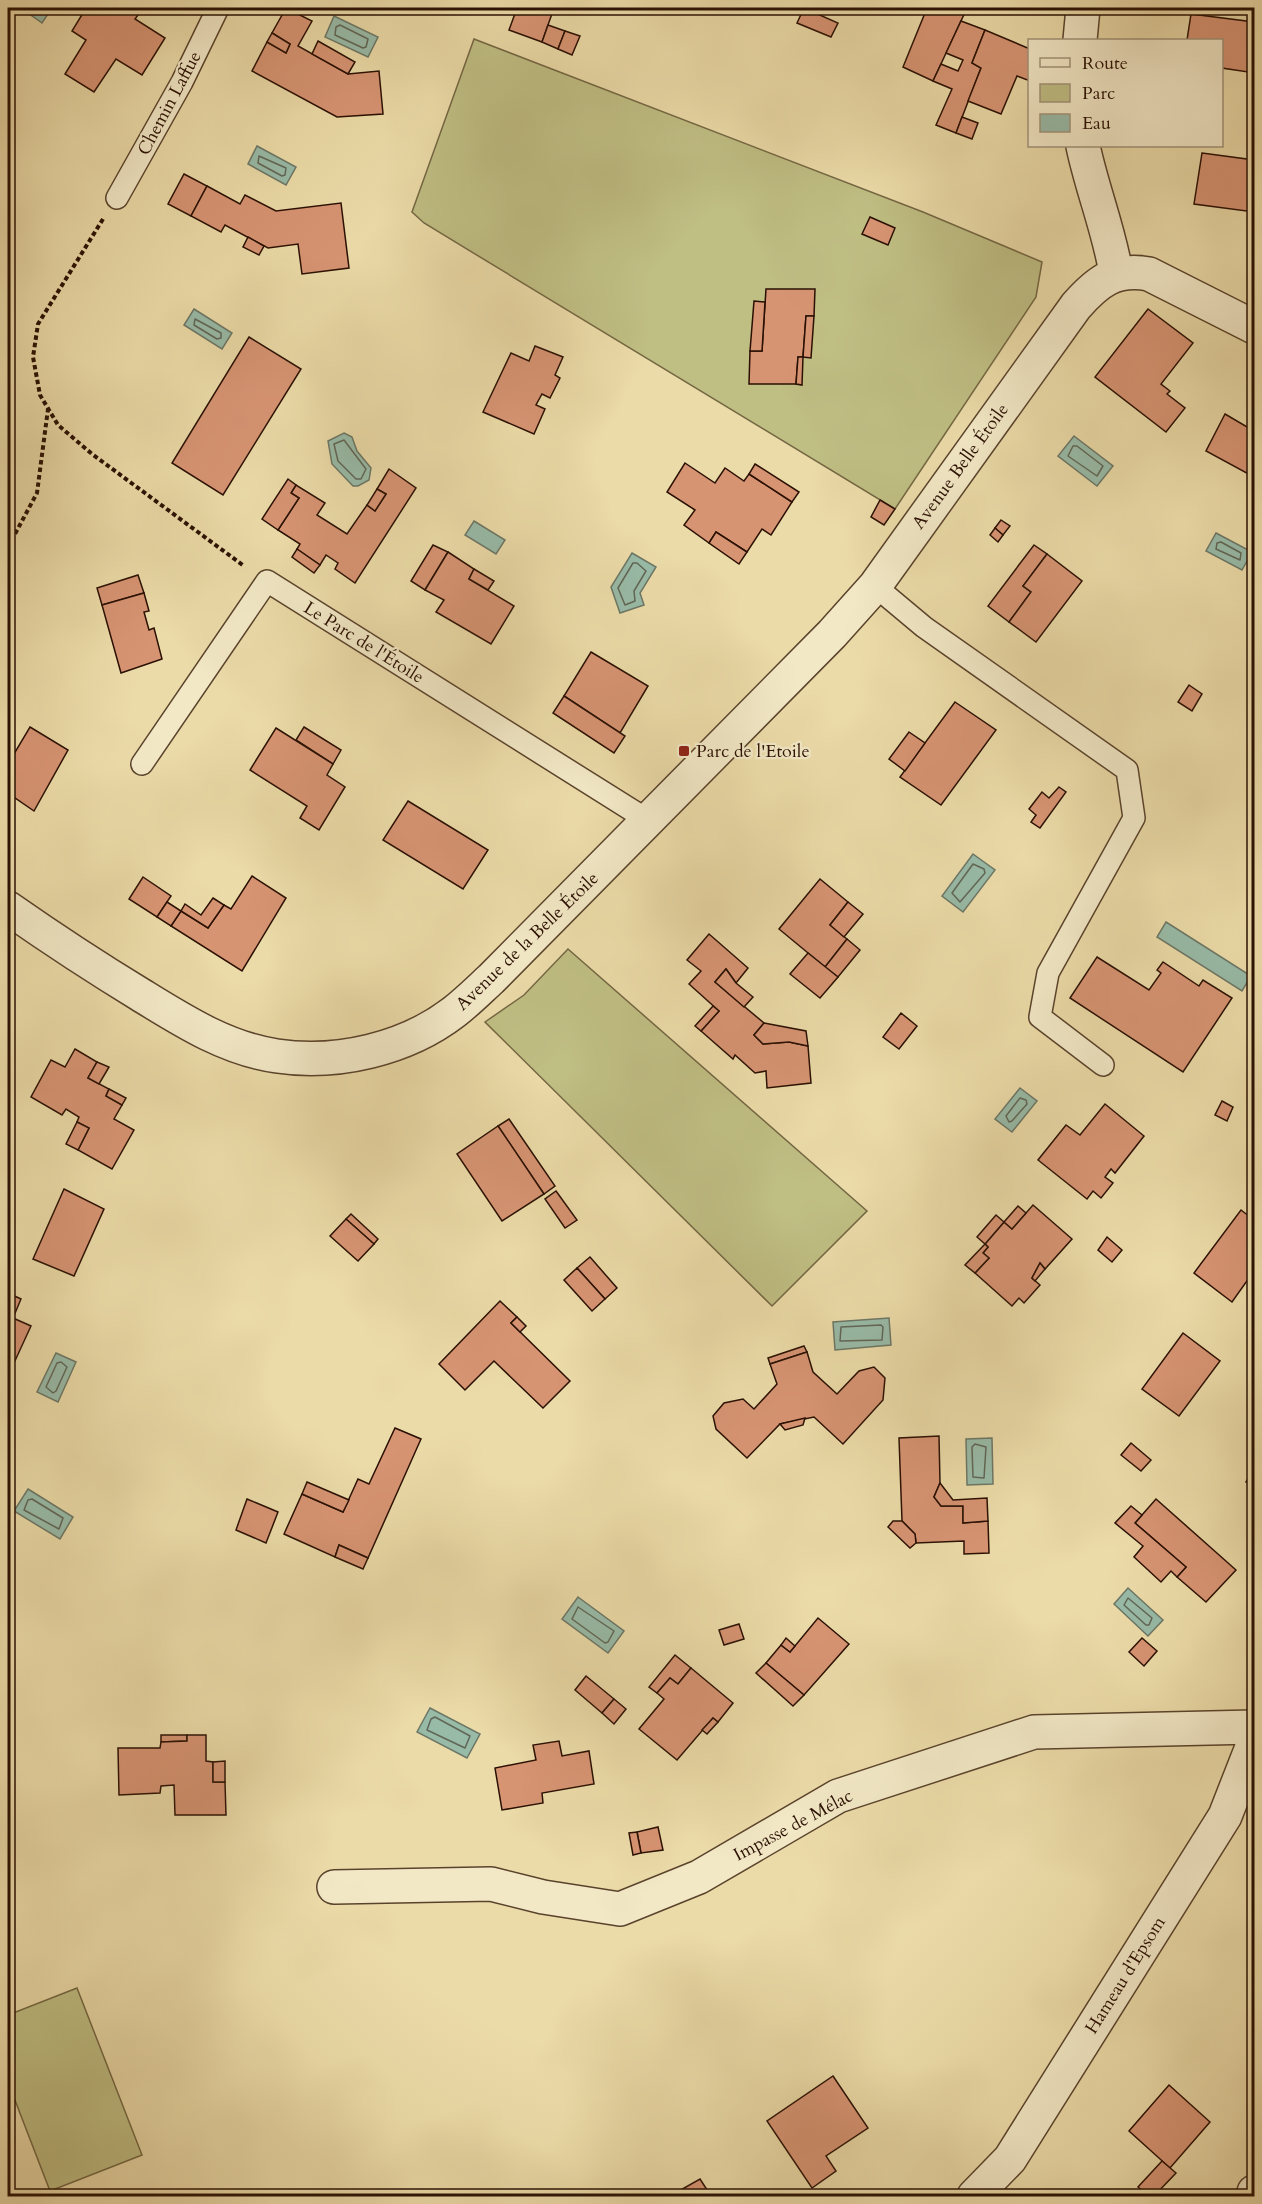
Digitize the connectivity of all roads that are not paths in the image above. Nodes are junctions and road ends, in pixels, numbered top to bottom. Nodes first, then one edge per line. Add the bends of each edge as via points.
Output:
1 (218, 8) edge
2 (1083, 147) edge
3 (117, 198) road end
4 (1116, 273) junction
5 (1254, 327) edge
6 (875, 586) junction
7 (141, 764) dead end
8 (699, 770) joint
9 (649, 821) junction
10 (8, 908) edge
11 (1103, 1065) dead end
12 (1254, 1727) edge
13 (1254, 1742) edge
14 (334, 1887) dead end
15 (1254, 2192) edge
16 (974, 2196) edge
17 (1252, 2196) edge

1 - 3 lane, Chemin Laffue
2 - 4 street via 1090,181 1111,241
4 - 5 street via 1149,274
4 - 6 street, Avenue Belle Étoile via 1092,287 1076,306
6 - 8 street, Avenue Belle Étoile
6 - 11 lane via 924,627 1127,770 1134,818 1048,973 1040,1017
7 - 9 lane, Le Parc de l'Étoile via 267,581
8 - 9 street, Avenue de la Belle Étoile
9 - 10 street, Avenue de la Belle Étoile via 454,1013 415,1035 372,1051 325,1058 277,1056 232,1044 186,1023
12 - 14 street, Impasse de Mélac via 1034,1732 838,1796 699,1877 621,1909 491,1884
13 - 16 street, Hameau d'Epsom via 1224,1816 1010,2159
15 - 17 street

